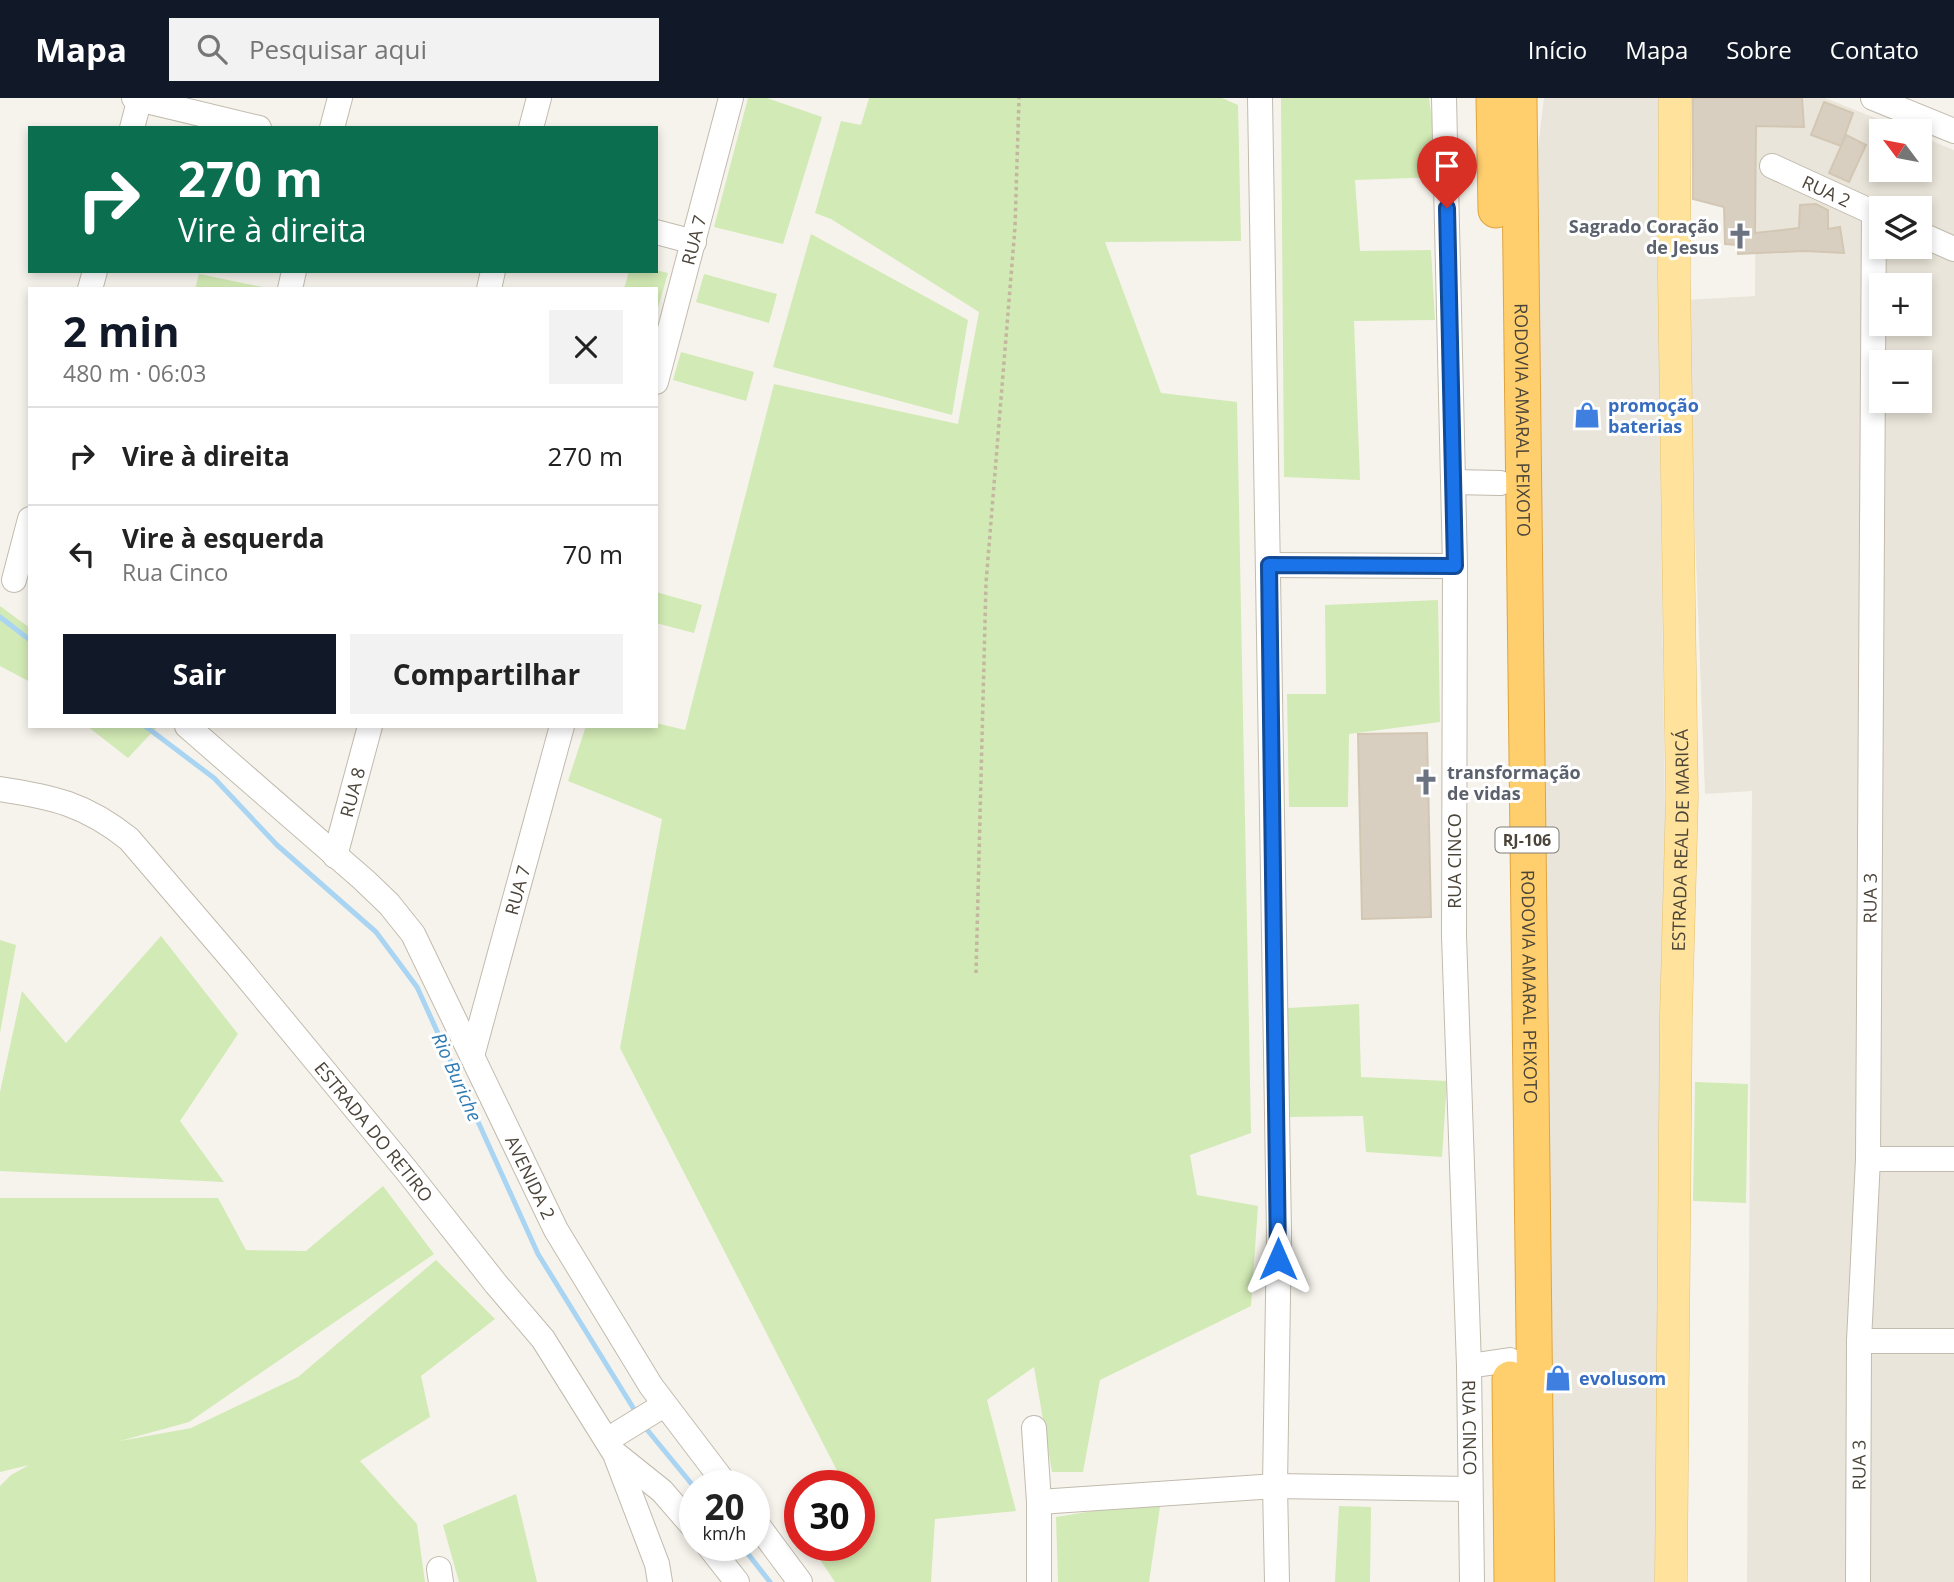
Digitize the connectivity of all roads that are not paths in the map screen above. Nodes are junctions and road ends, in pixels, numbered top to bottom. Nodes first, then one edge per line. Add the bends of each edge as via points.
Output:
1 (138, 98) edge
2 (340, 98) edge
3 (539, 98) edge
4 (731, 98) edge
5 (1260, 98) edge
6 (1444, 98) edge
7 (1494, 98) edge
8 (1519, 98) edge
9 (1675, 98) edge
10 (1873, 98) edge
11 (132, 126) edge
12 (251, 126) edge
13 (333, 126) edge
14 (532, 126) edge
15 (1954, 131) edge
16 (1772, 166) dead end
17 (1869, 211) edge
18 (658, 233) edge
19 (1932, 239) edge
20 (694, 242) junction
21 (1954, 249) edge
22 (1877, 259) edge
23 (658, 375) edge
24 (1453, 482) junction
25 (1500, 483) junction
26 (28, 527) edge
27 (1269, 565) junction
28 (1455, 566) junction
29 (14, 583) edge
30 (189, 728) edge
31 (369, 728) edge
32 (561, 728) edge
33 (0, 789) edge
34 (335, 856) junction
35 (472, 1056) junction
36 (1868, 1159) junction
37 (1954, 1159) edge
38 (1859, 1341) junction
39 (1954, 1341) edge
40 (1510, 1360) junction
41 (1469, 1366) junction
42 (648, 1415) junction
43 (1034, 1428) dead end
44 (611, 1447) junction
45 (709, 1470) edge
46 (1275, 1486) junction
47 (1470, 1489) junction
48 (1039, 1502) junction
49 (679, 1511) edge
50 (770, 1542) edge
51 (721, 1561) edge
52 (662, 1576) edge
53 (737, 1582) edge
54 (800, 1582) edge
55 (1038, 1582) edge
56 (1276, 1582) edge
57 (1472, 1582) edge
58 (1512, 1582) edge
59 (1537, 1582) edge
60 (1671, 1582) edge
61 (1858, 1582) edge

1 - 11 street
1 - 12 street
2 - 13 street
3 - 14 street
4 - 20 street, RUA 7
5 - 27 street
6 - 24 street, RUA CINCO
7 - 25 highway, RODOVIA AMARAL PEIXOTO / RJ-106
8 - 59 highway, RODOVIA AMARAL PEIXOTO / RJ-106
9 - 60 main road, ESTRADA REAL DE MARICÁ via 1682,798
10 - 15 street
16 - 17 street, RUA 2
18 - 20 street
19 - 21 street
20 - 23 street, RUA 7
22 - 36 street, RUA 3
24 - 25 street
24 - 28 street, RUA CINCO
25 - 40 highway, RODOVIA AMARAL PEIXOTO / RJ-106
26 - 29 street
27 - 28 street
27 - 46 street via 1279,1233
28 - 41 street, RUA CINCO via 1454,936
30 - 34 street, AVENIDA 2
31 - 34 street, RUA 8
32 - 35 street, RUA 7
33 - 44 street, ESTRADA DO RETIRO via 74,806 128,839 543,1339
34 - 35 street, AVENIDA 2 via 389,904 413,934
35 - 42 street, AVENIDA 2 via 556,1230 595,1297
36 - 37 street
36 - 38 street, RUA 3
38 - 39 street
38 - 61 street, RUA 3
40 - 41 street
40 - 58 highway, RODOVIA AMARAL PEIXOTO / RJ-106
41 - 47 street, RUA CINCO
42 - 44 street
42 - 45 street, AVENIDA 2
43 - 48 street
44 - 49 street
44 - 52 street, ESTRADA DO RETIRO
46 - 47 street
46 - 48 street
46 - 56 street
47 - 57 street, RUA CINCO
48 - 55 street
50 - 54 street
51 - 53 street

